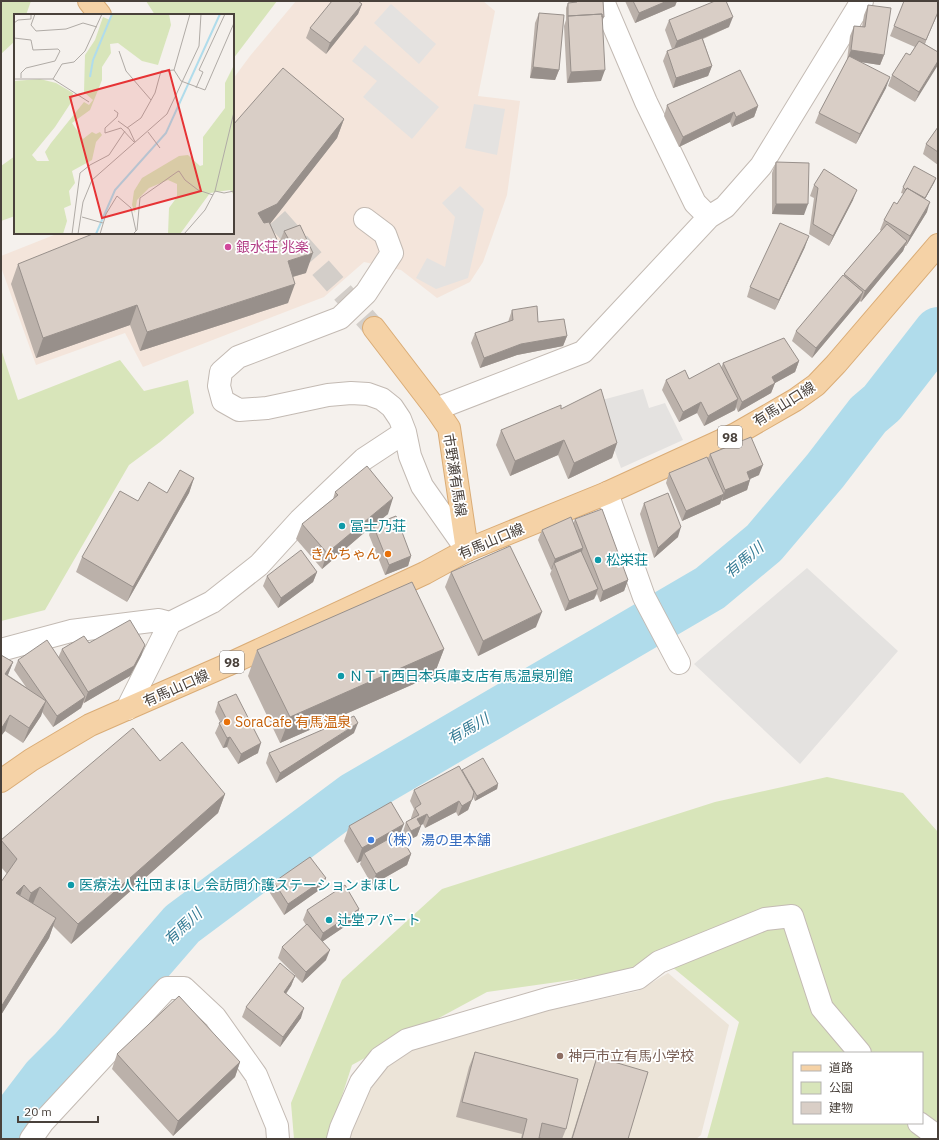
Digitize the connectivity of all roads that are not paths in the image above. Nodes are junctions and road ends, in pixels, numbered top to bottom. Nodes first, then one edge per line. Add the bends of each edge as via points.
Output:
1 (89, 1) edge
2 (603, 1) edge
3 (862, 1) edge
4 (99, 14) edge
5 (709, 217) junction
6 (365, 219) dead end
7 (938, 245) edge
8 (374, 328) tunnel mouth
9 (436, 409) junction
10 (405, 432) junction
11 (607, 493) junction
12 (467, 550) junction
13 (170, 623) junction
14 (1, 650) edge
15 (677, 659) dead end
16 (127, 709) junction
17 (1, 781) edge
18 (859, 1052) edge
19 (920, 1124) edge
20 (938, 1137) edge
21 (31, 1139) edge
22 (278, 1139) edge
23 (338, 1139) edge

1 - 4 main road
2 - 5 street via 646,102 695,203
3 - 5 street via 761,166 725,207
5 - 9 street via 583,352
6 - 10 street via 386,234 392,253 366,293 340,318 238,357 221,372 219,386 223,401 239,410 267,408 328,395 368,394 382,399 392,407
7 - 11 main road, 有馬山口線 / 98 via 816,385 736,434
8 - 9 main road, 市野瀬有馬線
9 - 12 main road, 市野瀬有馬線 via 448,428
10 - 12 street via 410,456 422,486
10 - 13 street via 364,459 300,520 259,565 212,602
11 - 12 main road, 有馬山口線 / 98
11 - 15 street via 644,597
12 - 16 main road, 有馬山口線 / 98 via 418,576
13 - 14 street via 159,620 71,631
13 - 16 street
16 - 17 main road, 有馬山口線 / 98 via 90,725
18 - 23 street via 822,1008 792,916 765,918 659,962 638,978 547,999 407,1040 380,1058 361,1082
19 - 20 street
21 - 22 street via 43,1122 167,988 184,988 215,1017 256,1075 277,1126

